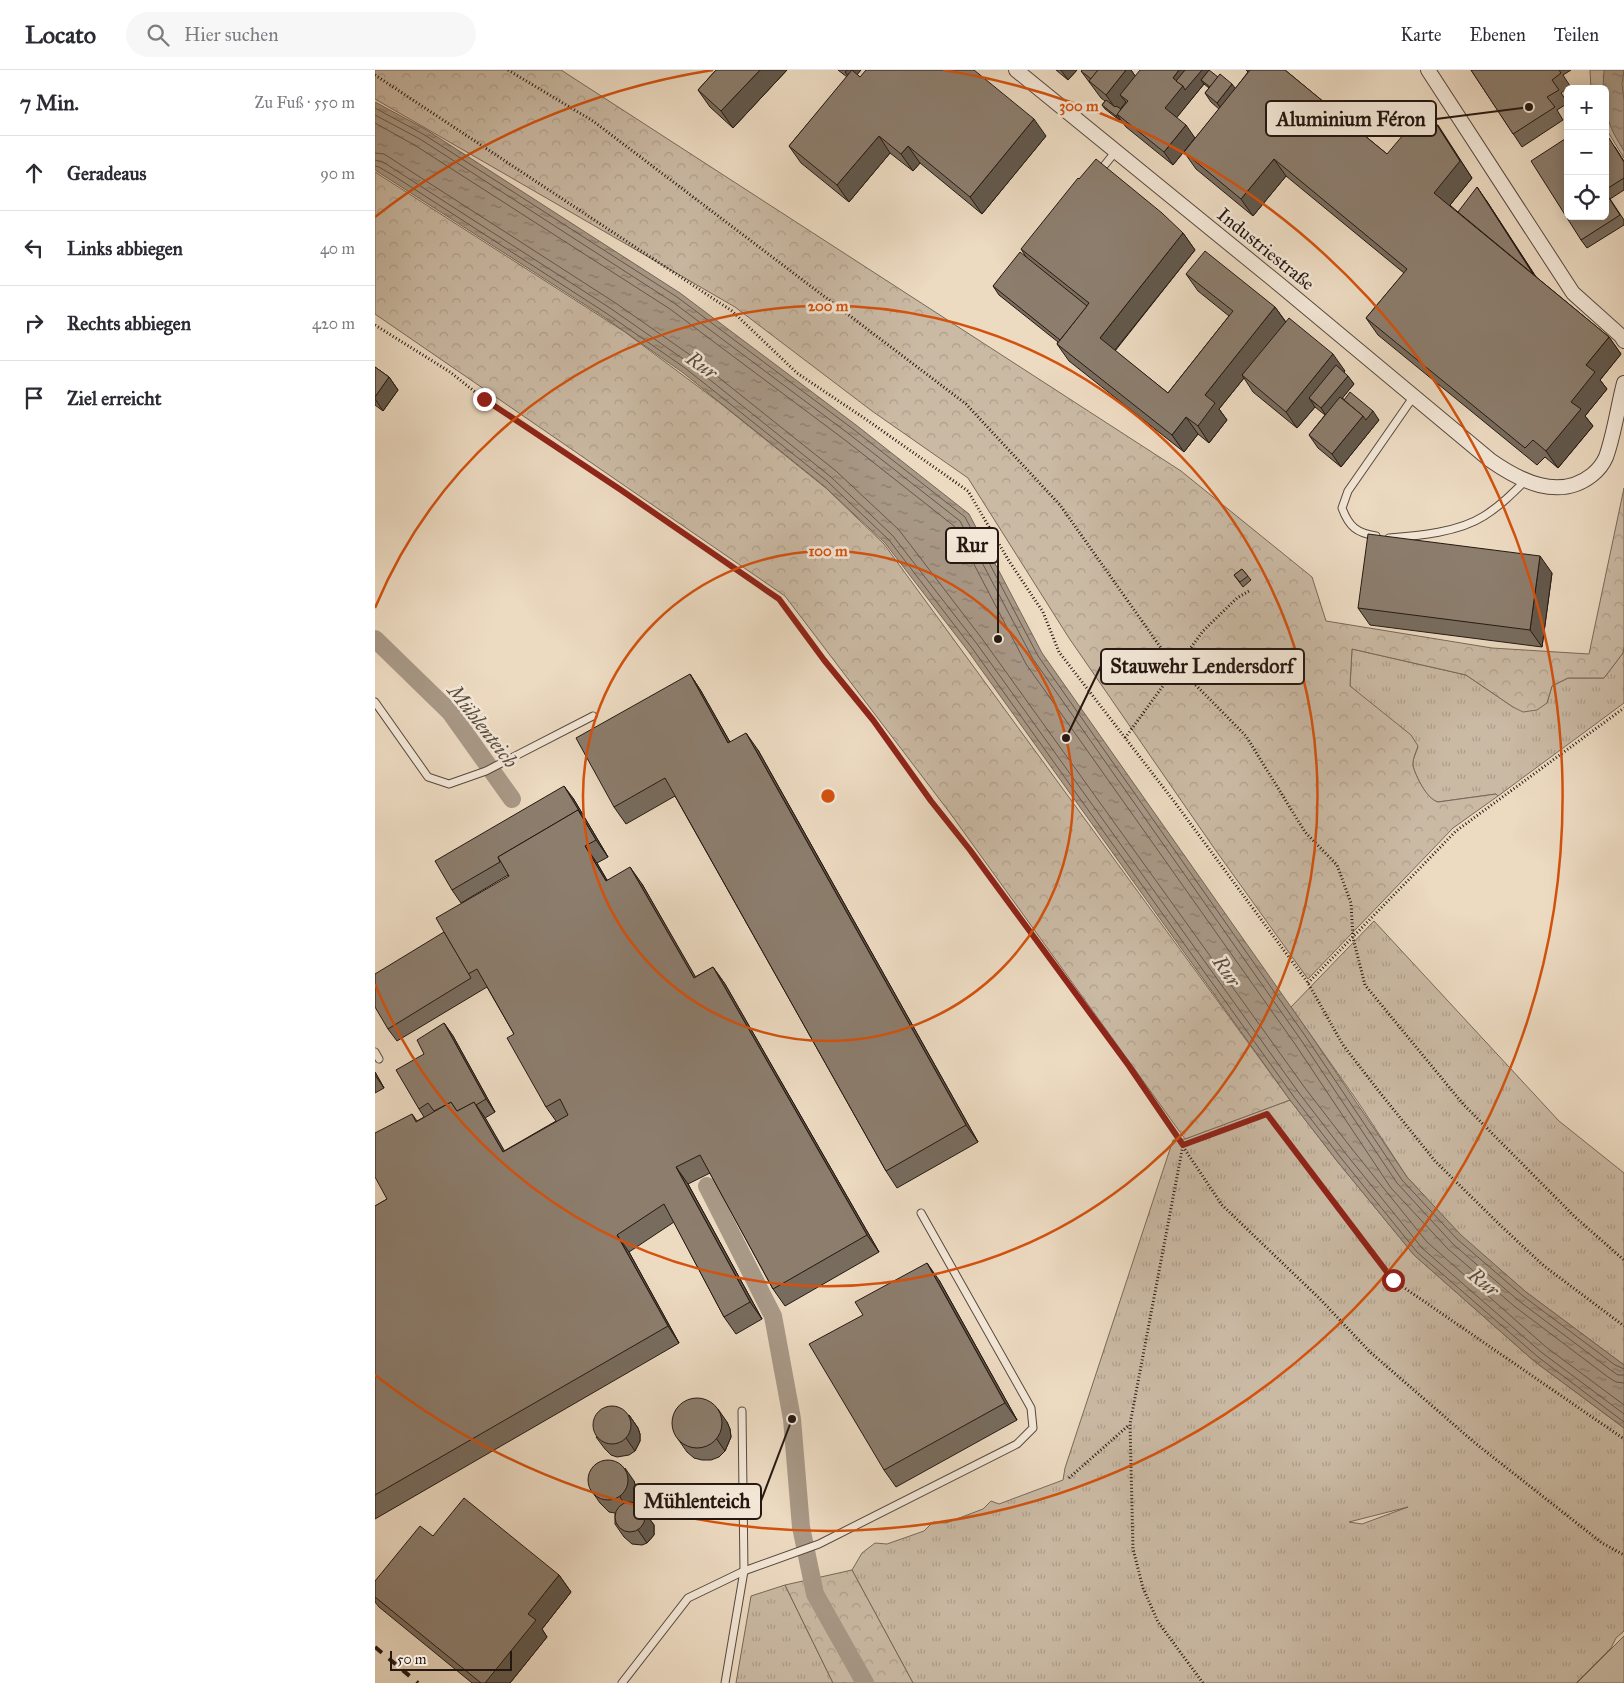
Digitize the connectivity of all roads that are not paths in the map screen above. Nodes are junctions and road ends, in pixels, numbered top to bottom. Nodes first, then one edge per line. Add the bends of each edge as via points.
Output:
1 (1016, 70) edge
2 (1428, 70) edge
3 (1116, 151) junction
4 (1092, 182) edge
5 (1624, 341) edge
6 (1624, 383) edge
7 (1414, 396) junction
8 (1526, 480) junction
9 (375, 702) edge
10 (593, 716) dead end
11 (921, 1213) dead end
12 (742, 1411) dead end
13 (744, 1571) junction
14 (622, 1683) edge
15 (725, 1683) edge

1 - 3 street, Industriestraße
2 - 5 street via 1573,293
3 - 4 lane
3 - 7 street, Industriestraße
6 - 8 street, Industriestraße via 1605,459 1596,472 1572,487 1548,487
7 - 8 street, Industriestraße via 1490,460
7 - 8 lane via 1348,491 1342,508 1346,520 1360,534 1387,538 1452,529 1483,517
9 - 10 lane via 428,777 449,784 487,772
11 - 13 lane via 1031,1408 1033,1428 1017,1444 819,1544
12 - 13 lane
13 - 14 lane via 688,1598
13 - 15 lane

